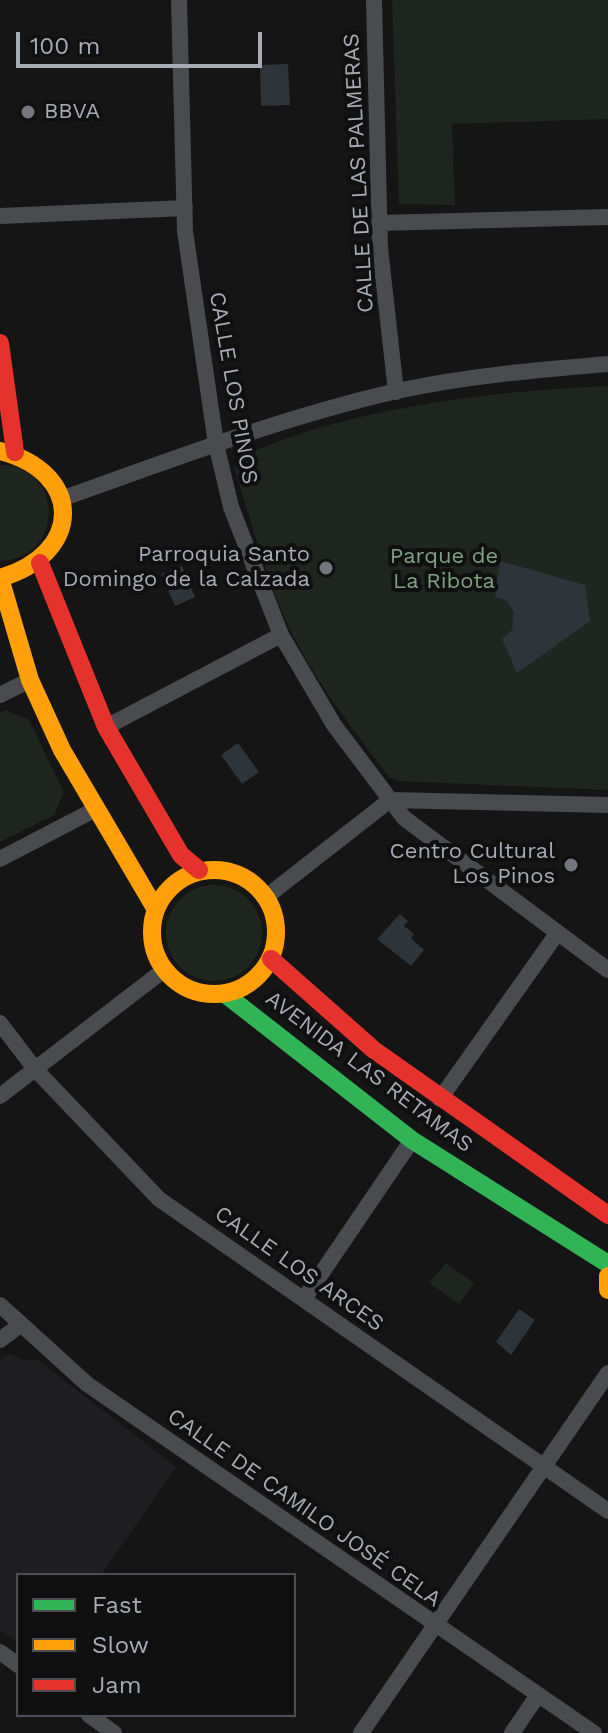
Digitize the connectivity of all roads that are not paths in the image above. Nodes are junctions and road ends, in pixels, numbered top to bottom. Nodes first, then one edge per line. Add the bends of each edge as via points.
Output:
1 (179, 0) edge
2 (374, 0) edge
3 (185, 208) junction
4 (0, 216) edge
5 (608, 217) edge
6 (379, 223) junction
7 (0, 343) edge
8 (608, 364) edge
9 (396, 392) junction
10 (216, 444) junction
11 (7, 452) edge
12 (61, 499) junction
13 (40, 563) junction
14 (0, 578) edge
15 (281, 635) junction
16 (30, 680) junction
17 (0, 695) edge
18 (106, 727) junction
19 (390, 800) junction
20 (608, 805) edge
21 (94, 810) junction
22 (0, 859) edge
23 (199, 870) junction
24 (266, 897) junction
25 (155, 908) junction
26 (556, 935) junction
27 (271, 959) junction
28 (164, 970) junction
29 (608, 970) edge
30 (225, 994) junction
31 (0, 1023) edge
32 (35, 1069) junction
33 (0, 1096) edge
34 (440, 1099) junction
35 (412, 1140) junction
36 (608, 1215) edge
37 (608, 1264) edge
38 (608, 1276) edge
39 (608, 1290) edge
40 (304, 1299) junction
41 (0, 1305) edge
42 (20, 1325) junction
43 (0, 1340) edge
44 (608, 1373) edge
45 (543, 1467) junction
46 (608, 1511) edge
47 (435, 1625) junction
48 (538, 1695) junction
49 (92, 1717) edge
50 (114, 1733) edge
51 (361, 1733) edge
52 (512, 1733) edge
53 (594, 1733) edge

1 - 3 street, CALLE LOS PINOS
2 - 6 street, CALLE DE LAS PALMERAS
3 - 4 street
3 - 10 street, CALLE LOS PINOS
5 - 6 street
6 - 9 street, CALLE DE LAS PALMERAS
7 - 11 street
8 - 9 street via 495,374
9 - 10 street
10 - 12 street
10 - 15 street, CALLE LOS PINOS via 231,507
11 - 12 street via 44,469
12 - 13 street via 60,534
13 - 14 street
13 - 18 street
14 - 16 street
15 - 18 street
15 - 19 street, CALLE LOS PINOS via 334,725
16 - 17 street
16 - 21 street
18 - 23 street via 181,855
19 - 20 street
19 - 24 street
19 - 26 street, CALLE LOS PINOS via 404,818
21 - 22 street
21 - 25 street
23 - 24 street via 237,873
23 - 25 street via 173,884
24 - 27 street via 275,916
25 - 28 street via 154,951
26 - 29 street, CALLE LOS PINOS
26 - 34 street
27 - 30 street via 244,987
27 - 34 street, AVENIDA LAS RETAMAS via 374,1050
28 - 30 street via 191,990
28 - 32 street
30 - 35 street, AVENIDA LAS RETAMAS
31 - 32 street, CALLE LOS ARCES
32 - 33 street
32 - 40 street, CALLE LOS ARCES via 159,1199
34 - 36 street, AVENIDA LAS RETAMAS
35 - 37 street, AVENIDA LAS RETAMAS
35 - 40 street
38 - 39 street
40 - 45 street, CALLE LOS ARCES
41 - 42 street, CALLE DE CAMILO JOSÉ CELA
42 - 43 street
42 - 47 street, CALLE DE CAMILO JOSÉ CELA via 87,1384
44 - 45 street
45 - 46 street, CALLE LOS ARCES
45 - 47 street
47 - 48 street, CALLE DE CAMILO JOSÉ CELA
47 - 51 street
48 - 52 street
48 - 53 street, CALLE DE CAMILO JOSÉ CELA
49 - 50 street

